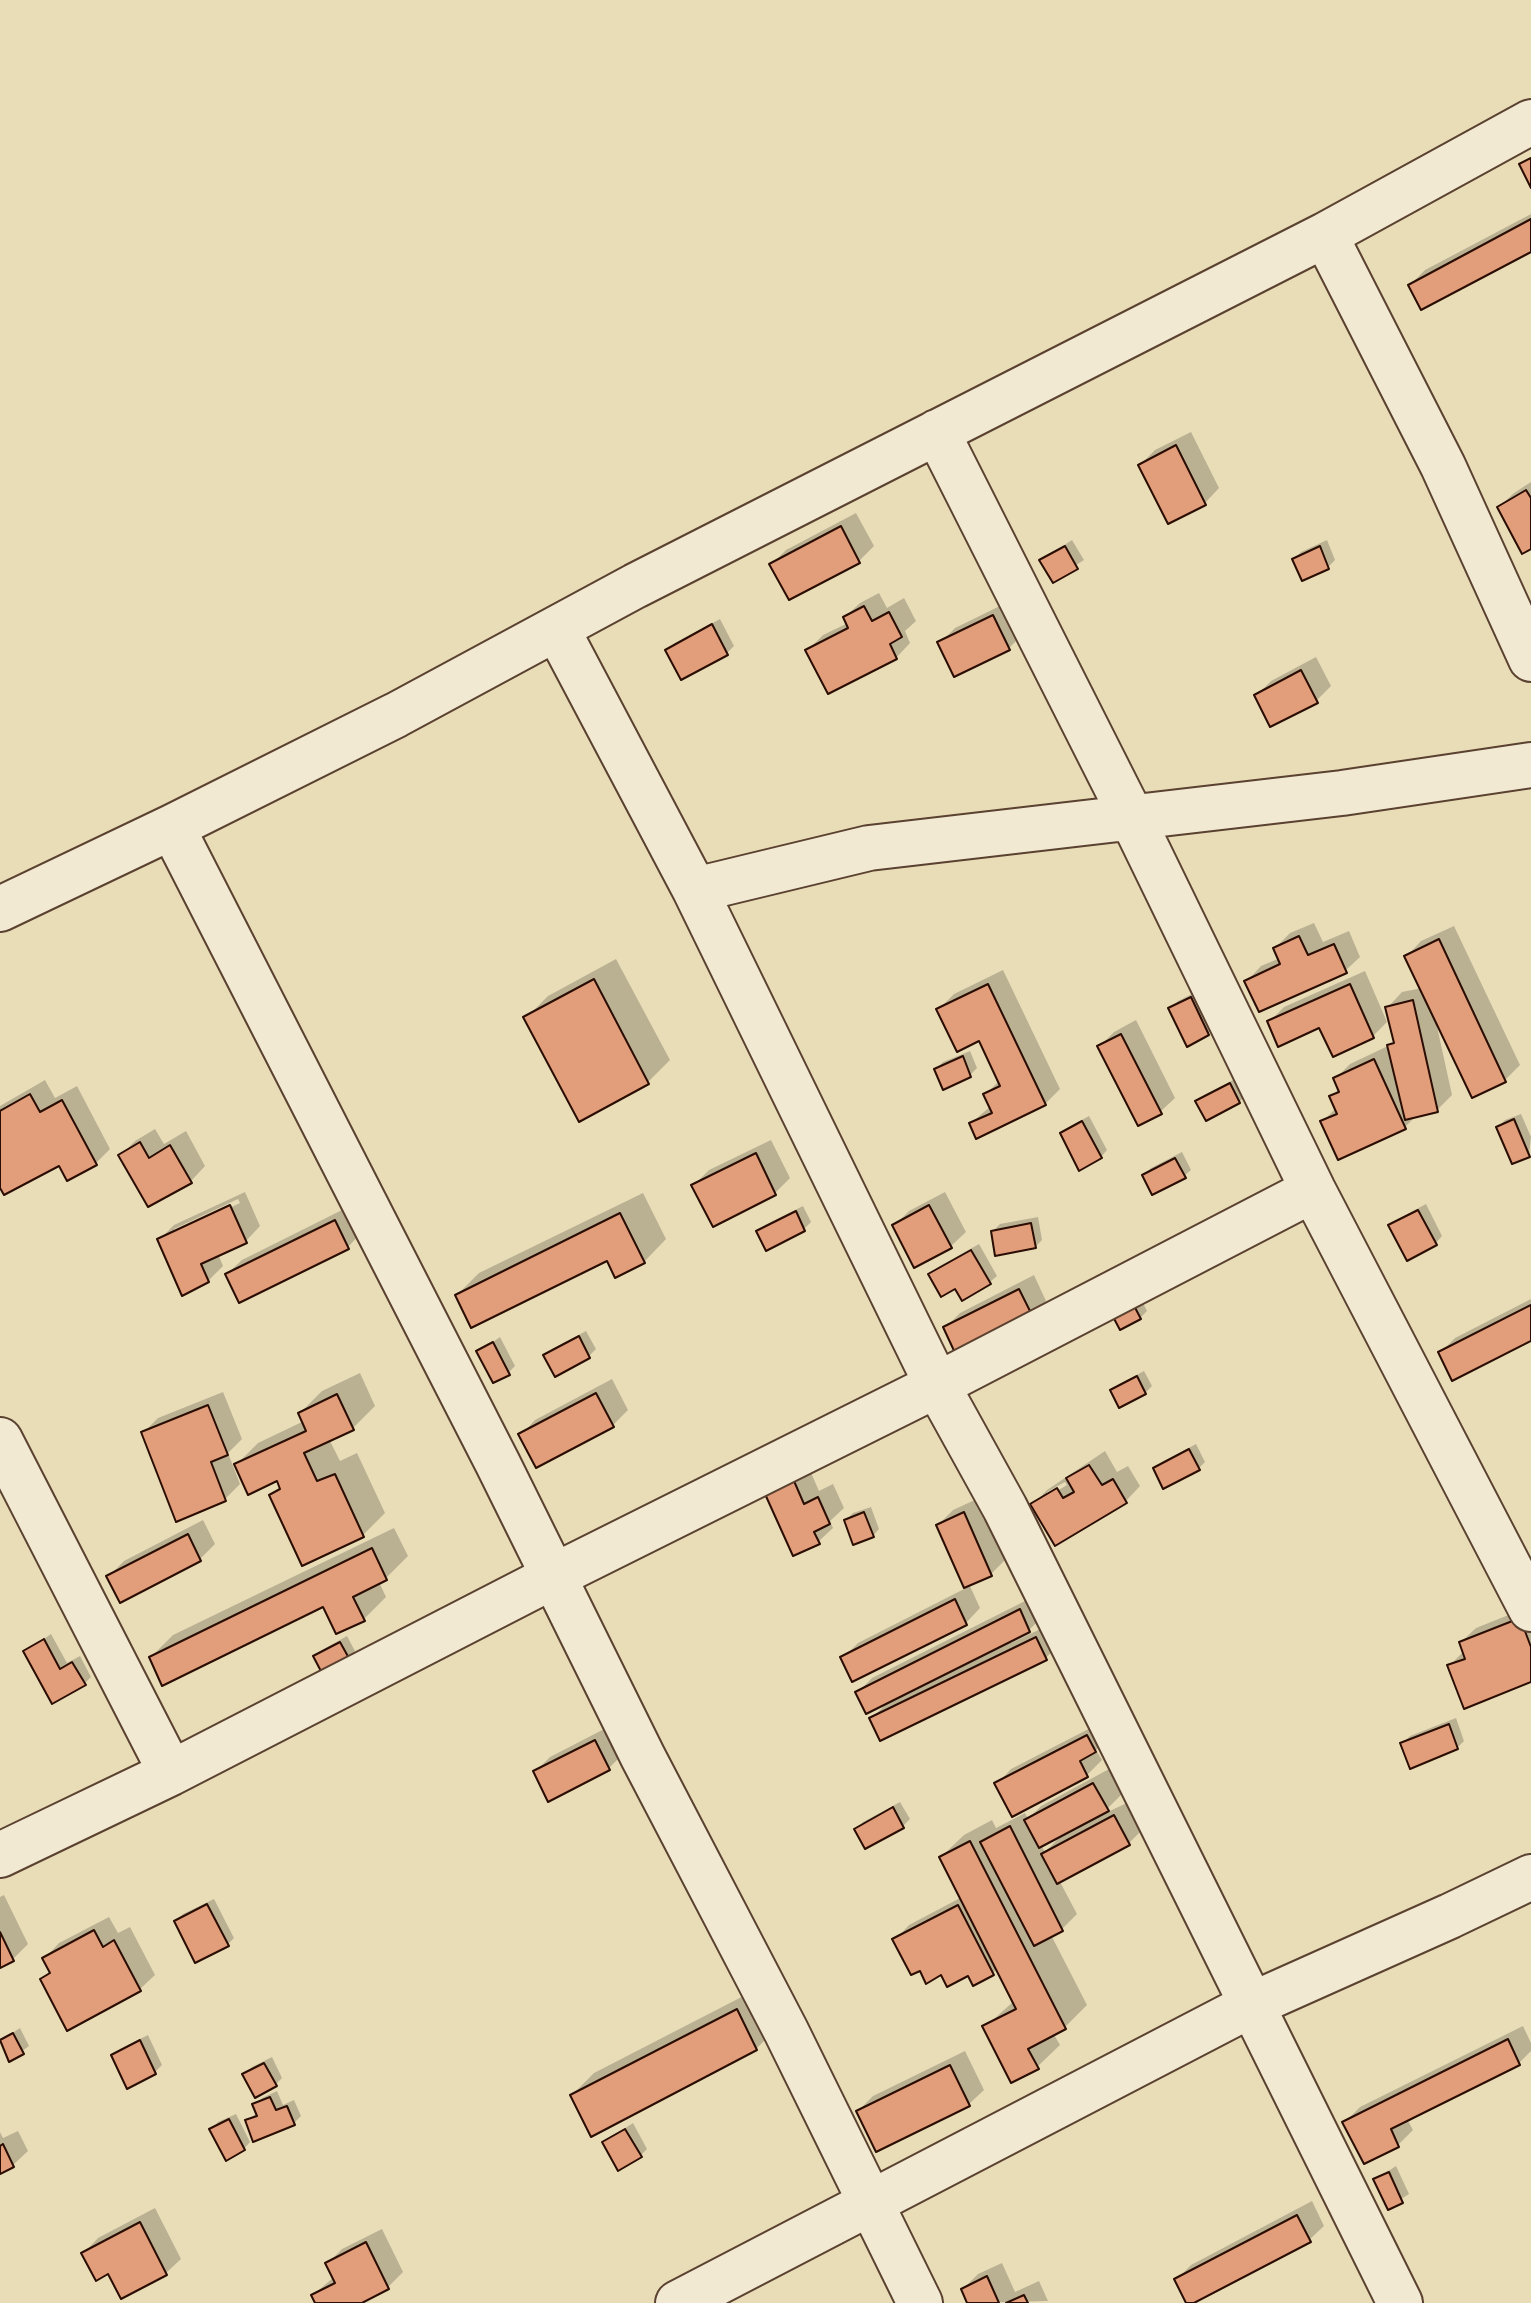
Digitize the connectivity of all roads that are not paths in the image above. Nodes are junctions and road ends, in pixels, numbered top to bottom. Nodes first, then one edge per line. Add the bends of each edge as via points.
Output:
1 (1531, 122) edge
2 (1325, 235) junction
3 (937, 432) junction
4 (557, 629) junction
5 (1531, 659) edge
6 (1531, 765) edge
7 (1132, 818) junction
8 (172, 827) junction
9 (695, 890) junction
10 (0, 909) edge
11 (1313, 1190) junction
12 (937, 1385) junction
13 (0, 1440) edge
14 (554, 1576) junction
15 (1531, 1609) edge
16 (171, 1773) junction
17 (0, 1855) edge
18 (1531, 1877) edge
19 (1251, 2005) junction
20 (870, 2205) junction
21 (678, 2303) edge
22 (920, 2303) edge
23 (1400, 2303) edge

1 - 2 street
2 - 3 street
2 - 5 street via 1443,466
3 - 4 street
3 - 7 street
4 - 8 street
4 - 9 street
6 - 7 street
7 - 9 street via 869,848
7 - 11 street
8 - 10 street
8 - 14 street
9 - 12 street
11 - 12 street
11 - 15 street
12 - 14 street
12 - 19 street via 1005,1508
13 - 16 street
14 - 16 street
14 - 20 street
16 - 17 street
18 - 19 street
19 - 20 street
19 - 23 street
20 - 21 street
20 - 22 street

